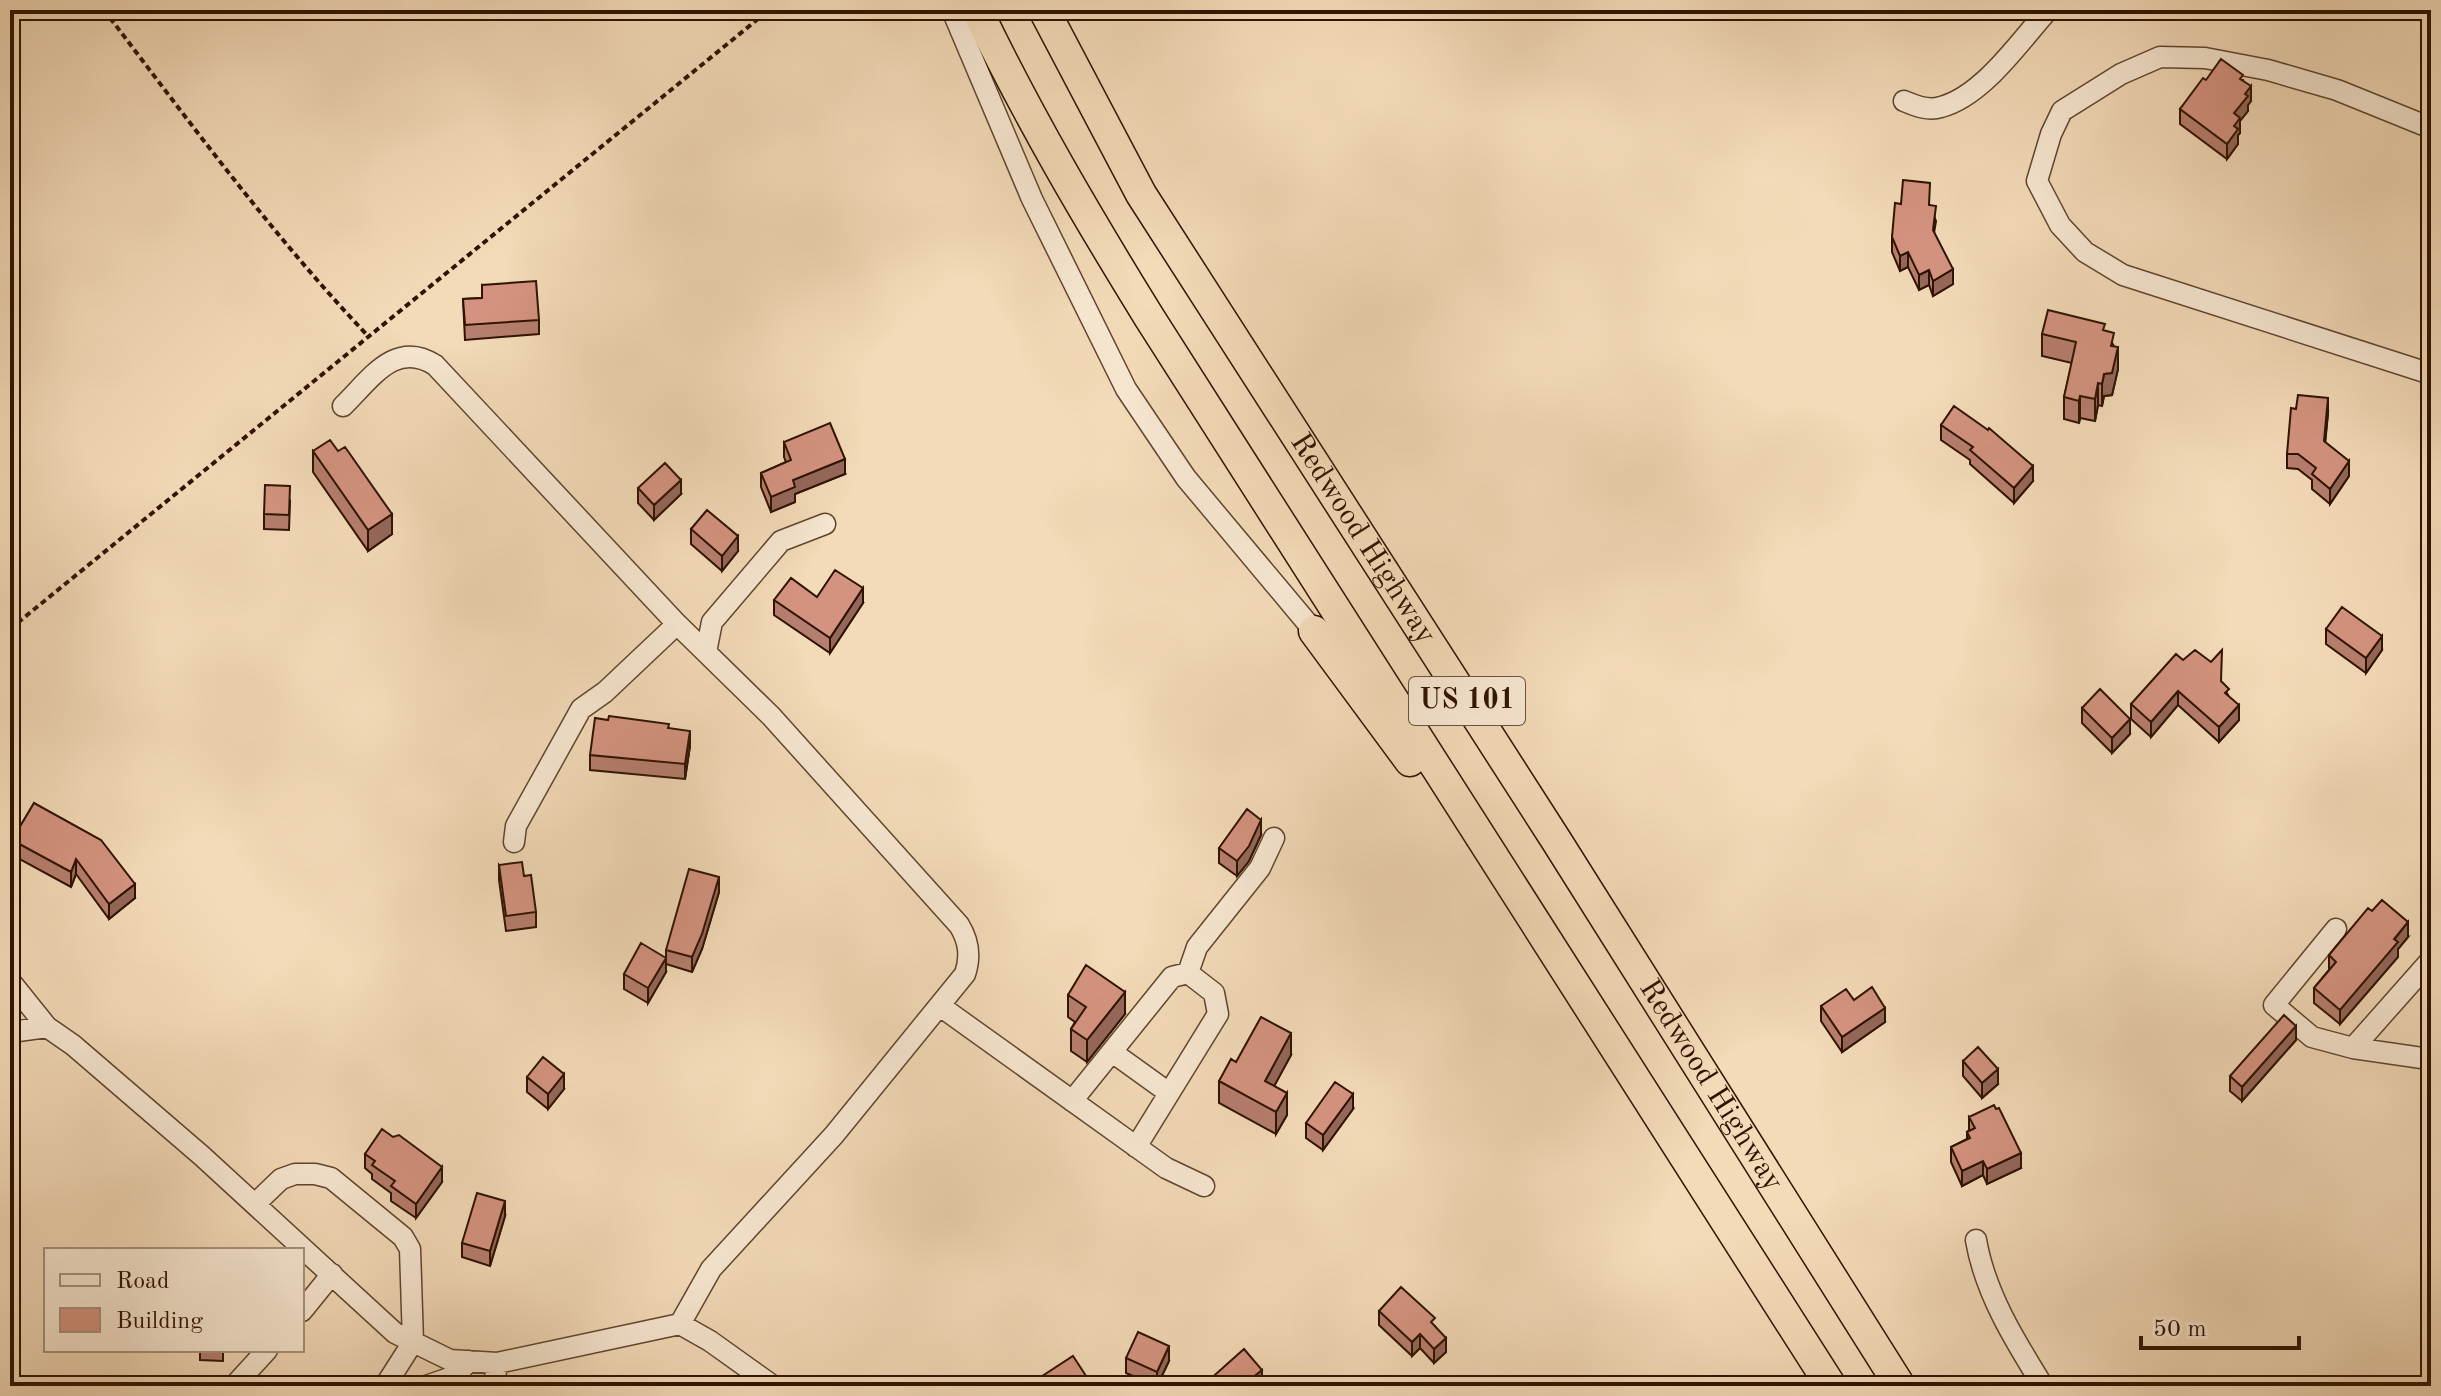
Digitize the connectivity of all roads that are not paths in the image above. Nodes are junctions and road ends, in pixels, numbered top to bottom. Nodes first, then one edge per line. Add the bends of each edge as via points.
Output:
1 (952, 10) edge
2 (977, 10) edge
3 (1044, 10) edge
4 (2048, 10) edge
5 (1904, 101) dead end
6 (2431, 128) edge
7 (2431, 374) edge
8 (343, 406) dead end
9 (825, 524) dead end
10 (677, 624) junction
11 (1314, 631) joint
12 (706, 652) junction
13 (1274, 838) dead end
14 (514, 842) dead end
15 (2336, 929) dead end
16 (2431, 960) edge
17 (1188, 973) junction
18 (10, 981) edge
19 (1585, 1000) junction
20 (940, 1006) junction
21 (47, 1027) junction
22 (10, 1035) edge
23 (2353, 1048) junction
24 (1112, 1052) junction
25 (2431, 1055) edge
26 (1169, 1093) junction
27 (1072, 1101) junction
28 (1136, 1147) junction
29 (1204, 1186) dead end
30 (255, 1204) junction
31 (1976, 1240) dead end
32 (303, 1248) edge
33 (304, 1249) edge
34 (332, 1274) junction
35 (304, 1309) edge
36 (680, 1324) junction
37 (413, 1342) junction
38 (265, 1352) edge
39 (469, 1361) junction
40 (497, 1363) junction
41 (234, 1386) edge
42 (385, 1386) edge
43 (426, 1386) edge
44 (494, 1386) edge
45 (773, 1386) edge
46 (1831, 1386) edge
47 (1900, 1386) edge
48 (2043, 1386) edge

1 - 11 street via 1032,199 1126,389 1186,478
2 - 19 highway, Redwood Highway / US 101 via 1078,203
3 - 47 highway, Redwood Highway / US 101 via 1141,194
4 - 5 street via 1982,83 1959,99 1940,108
6 - 7 street via 2337,90 2268,70 2205,58 2160,57 2062,111 2037,181 2060,225 2085,252 2123,275
8 - 10 street via 392,360 424,358
9 - 12 street via 781,541 712,622
10 - 12 street
10 - 14 street via 581,709 516,826
11 - 19 highway
12 - 20 street via 771,716 967,937 965,974
13 - 17 street via 1260,868 1197,947
15 - 23 street via 2274,1005 2312,1037
16 - 23 street
17 - 24 street via 1172,977
17 - 26 street via 1214,993 1218,1014
18 - 21 street
19 - 46 highway, Redwood Highway / US 101
20 - 27 street
20 - 36 street via 834,1135 711,1269
21 - 22 street
21 - 30 street
23 - 25 street
24 - 26 street
24 - 27 street
26 - 28 street
27 - 28 street
28 - 29 street
30 - 32 street
30 - 37 street via 281,1179 315,1174 331,1178 403,1237 410,1249
31 - 48 street via 1980,1266 2010,1334
33 - 34 street
34 - 35 street
34 - 37 street via 395,1333
36 - 40 street
36 - 45 street
37 - 39 street via 450,1360
37 - 42 street
38 - 41 street
39 - 40 street
39 - 43 street via 455,1376
40 - 44 street

